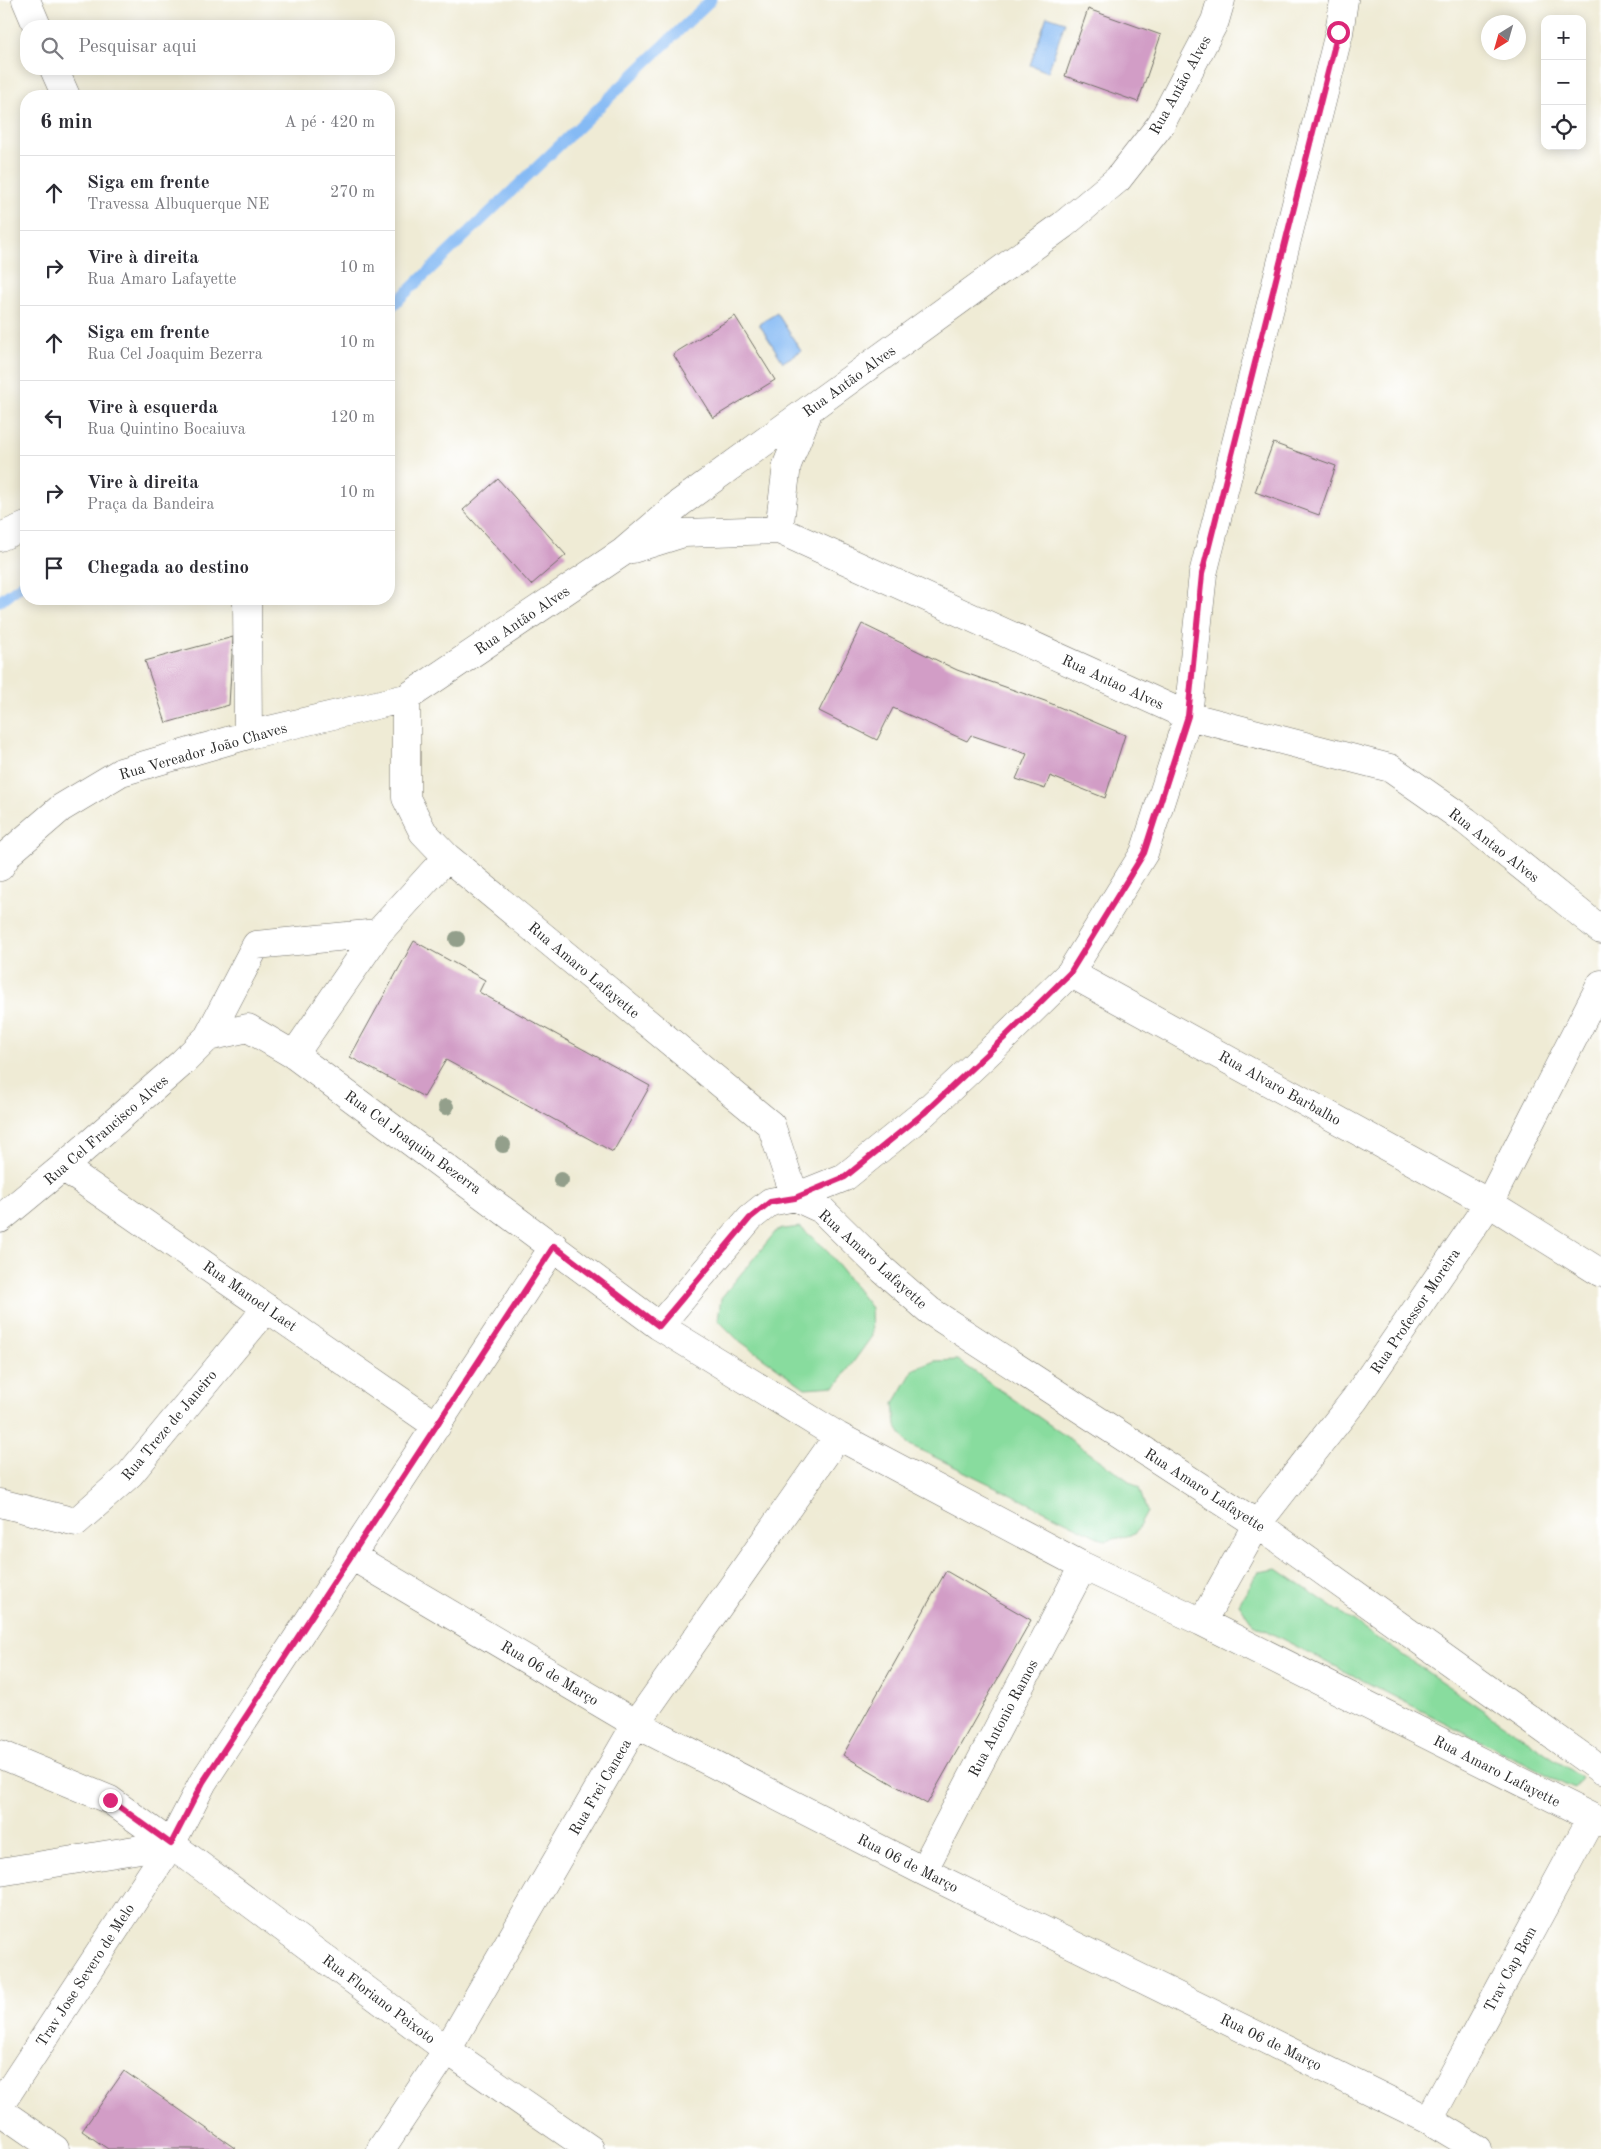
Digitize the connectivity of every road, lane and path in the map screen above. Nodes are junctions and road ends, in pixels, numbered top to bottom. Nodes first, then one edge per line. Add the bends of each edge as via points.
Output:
1 (26, 0) edge
2 (1221, 0) edge
3 (1344, 0) edge
4 (34, 20) edge
5 (57, 75) edge
6 (63, 90) edge
7 (809, 410) junction
8 (20, 529) edge
9 (779, 530) junction
10 (0, 537) edge
11 (623, 552) junction
12 (247, 605) edge
13 (406, 698) junction
14 (1188, 716) junction
15 (248, 735) junction
16 (447, 857) junction
17 (0, 866) edge
18 (1601, 930) edge
19 (378, 933) junction
20 (1070, 973) junction
21 (1601, 984) edge
22 (208, 1037) junction
23 (294, 1055) junction
24 (63, 1167) junction
25 (795, 1198) junction
26 (1489, 1203) junction
27 (0, 1219) edge
28 (554, 1246) junction
29 (1601, 1273) edge
30 (606, 1286) joint
31 (267, 1308) junction
32 (659, 1326) junction
33 (437, 1426) junction
34 (838, 1436) junction
35 (0, 1503) edge
36 (1258, 1524) junction
37 (350, 1555) junction
38 (1083, 1566) junction
39 (1202, 1622) junction
40 (636, 1724) junction
41 (0, 1754) edge
42 (1601, 1770) edge
43 (1596, 1820) edge
44 (171, 1844) junction
45 (923, 1871) junction
46 (0, 1872) edge
47 (448, 2050) junction
48 (0, 2105) edge
49 (0, 2111) edge
50 (1439, 2133) edge
51 (55, 2149) edge
52 (381, 2149) edge
53 (590, 2149) edge
54 (1477, 2149) edge

1 - 4 street
2 - 7 street, Rua Antão Alves via 1215,21 1161,124 1118,179 1063,225
3 - 14 street via 1202,574
5 - 6 street
7 - 9 street via 786,465
7 - 11 street, Rua Antão Alves via 680,503
8 - 10 street
9 - 11 street, Rua Antao Alves via 684,533
9 - 14 street, Rua Antao Alves
11 - 13 street, Rua Antão Alves
12 - 15 street
13 - 15 street, Rua Vereador João Chaves
13 - 16 street, Rua Amaro Lafayette via 406,798 423,832
14 - 18 street, Rua Antao Alves via 1390,768 1466,821
14 - 20 street via 1144,853
15 - 17 street, Rua Vereador João Chaves via 121,772 61,808 9,853
16 - 19 street
16 - 25 street, Rua Amaro Lafayette via 771,1125
19 - 22 street, Rua Cel Francisco Alves via 256,946
19 - 23 street
20 - 25 street via 924,1113 845,1177
20 - 26 street, Rua Alvaro Barbalho
21 - 26 street, Rua Professor Moreira
22 - 23 street, Rua Cel Joaquim Bezerra via 248,1028
22 - 24 street, Rua Cel Francisco Alves
23 - 28 street, Rua Cel Joaquim Bezerra
24 - 27 street, Rua Cel Francisco Alves
24 - 31 street, Rua Manoel Laet
25 - 32 street via 770,1202 750,1218
25 - 36 street, Rua Amaro Lafayette via 821,1209 930,1311
26 - 29 street, Rua Alvaro Barbalho
26 - 36 street, Rua Professor Moreira via 1355,1399
28 - 30 street, Rua Cel Joaquim Bezerra
28 - 33 street, Trav Jose Severo de Melo
30 - 32 street, Rua Amaro Lafayette
31 - 33 street, Rua Manoel Laet
31 - 35 street, Rua Treze de Janeiro via 130,1474 76,1522
32 - 34 street, Rua Amaro Lafayette
33 - 37 street, Trav Jose Severo de Melo
34 - 38 street, Rua Amaro Lafayette
34 - 40 street, Rua Frei Caneca
36 - 39 street, Rua Professor Moreira
36 - 42 street, Rua Amaro Lafayette
37 - 40 street, Rua 06 de Março
37 - 44 street, Trav Jose Severo de Melo via 203,1782
38 - 39 street, Rua Amaro Lafayette
38 - 45 street, Rua Antonio Ramos
39 - 43 street, Rua Amaro Lafayette
40 - 45 street, Rua 06 de Março
40 - 47 street, Rua Frei Caneca
41 - 44 street, Rua Floriano Peixoto via 110,1800
43 - 50 street, Trav Cap Bem
44 - 46 street
44 - 47 street, Rua Floriano Peixoto
44 - 48 street, Trav Jose Severo de Melo
45 - 50 street, Rua 06 de Março
47 - 52 street, Rua Frei Caneca
47 - 53 street, Rua Floriano Peixoto
49 - 51 street
50 - 54 street, Rua 06 de Março

